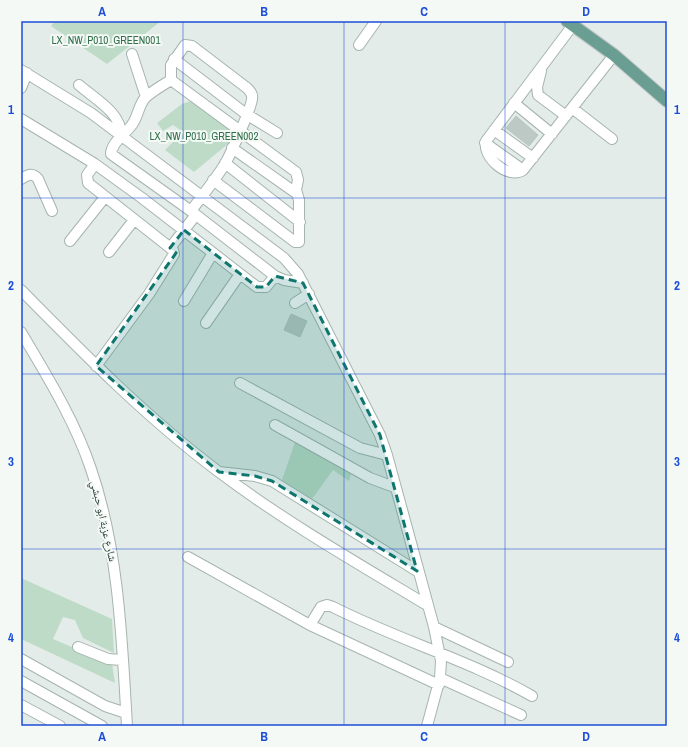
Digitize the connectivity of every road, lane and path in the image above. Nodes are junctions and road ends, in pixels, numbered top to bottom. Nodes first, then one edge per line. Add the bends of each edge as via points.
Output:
1 (375, 21) edge
2 (570, 23) edge
3 (359, 45) dead end
4 (132, 54) dead end
5 (614, 55) junction
6 (174, 59) junction
7 (542, 67) junction
8 (24, 72) edge
9 (171, 80) junction
10 (79, 85) dead end
11 (21, 88) edge
12 (146, 97) junction
13 (667, 100) edge
14 (514, 103) junction
15 (569, 112) junction
16 (246, 114) junction
17 (21, 119) edge
18 (239, 131) junction
19 (277, 133) dead end
20 (552, 134) junction
21 (121, 136) junction
22 (490, 136) junction
23 (612, 138) dead end
24 (232, 148) junction
25 (225, 163) junction
26 (95, 164) junction
27 (528, 164) junction
28 (21, 179) edge
29 (213, 180) junction
30 (296, 193) junction
31 (202, 196) junction
32 (105, 197) junction
33 (52, 211) dead end
34 (193, 213) junction
35 (134, 220) junction
36 (300, 222) junction
37 (184, 230) junction
38 (70, 241) dead end
39 (170, 248) junction
40 (109, 252) dead end
41 (213, 253) junction
42 (240, 274) junction
43 (275, 276) junction
44 (303, 283) junction
45 (21, 290) edge
46 (308, 294) junction
47 (184, 301) dead end
48 (295, 303) dead end
49 (206, 323) dead end
50 (21, 332) edge
51 (96, 366) junction
52 (240, 383) dead end
53 (275, 425) dead end
54 (387, 455) junction
55 (219, 472) junction
56 (394, 487) junction
57 (188, 557) dead end
58 (417, 571) junction
59 (427, 605) junction
60 (310, 625) junction
61 (434, 627) junction
62 (78, 647) dead end
63 (440, 652) junction
64 (21, 660) edge
65 (122, 660) junction
66 (508, 662) dead end
67 (21, 681) edge
68 (439, 681) junction
69 (532, 696) dead end
70 (21, 705) edge
71 (126, 713) junction
72 (521, 715) dead end
73 (60, 726) edge
74 (102, 726) edge
75 (127, 726) edge
76 (427, 726) edge

1 - 3 street
2 - 5 main road
2 - 7 street
4 - 12 street
5 - 13 main road
5 - 15 street
6 - 9 street
6 - 16 street
6 - 16 street via 185,45 189,44 217,65 250,91 252,99
7 - 14 street
7 - 15 street via 537,87 538,95
8 - 11 street
8 - 21 street via 85,109
9 - 12 street
9 - 18 street
10 - 21 street via 114,114 122,128
12 - 21 street via 138,117
14 - 20 street
14 - 22 street
15 - 20 street
15 - 23 street
16 - 18 street
16 - 19 street
17 - 26 street
18 - 24 street
18 - 30 street via 296,172
20 - 27 street
21 - 31 street
21 - 34 street via 111,154
22 - 27 street
22 - 27 street via 487,154 506,170 514,173
24 - 25 street
24 - 30 street
25 - 29 street
25 - 36 street
26 - 32 street via 86,179 88,184
26 - 37 street
28 - 33 street via 30,174 35,175
29 - 31 street
29 - 36 street via 297,243 300,240
30 - 36 street via 299,200
31 - 34 street
31 - 44 street via 284,258
32 - 35 street
32 - 38 street
34 - 37 street
34 - 43 street
35 - 39 street
35 - 40 street
37 - 39 street
37 - 41 street
39 - 51 street via 173,257
41 - 42 street
41 - 47 street
42 - 43 street via 261,288 269,285
42 - 49 street
43 - 44 street
44 - 46 street
45 - 51 street
46 - 48 street
46 - 54 street via 380,435
50 - 65 street, شارع عزبة ابو حبشي via 77,434 100,497 117,586
51 - 55 street
52 - 54 street via 360,448
53 - 56 street via 370,478
54 - 56 street
55 - 58 street via 255,476 272,481
55 - 59 street via 336,550
56 - 58 street
57 - 60 street
58 - 59 street
59 - 61 street
60 - 63 street via 317,611 327,605 386,632
60 - 68 street
61 - 63 street
61 - 66 street
62 - 65 street via 108,659
63 - 68 street
63 - 69 street via 505,680
64 - 71 street via 96,701
65 - 71 street, شارع عزبة ابو حبشي
67 - 74 street
68 - 72 street
68 - 76 street
70 - 73 street
71 - 75 street, شارع عزبة ابو حبشي

